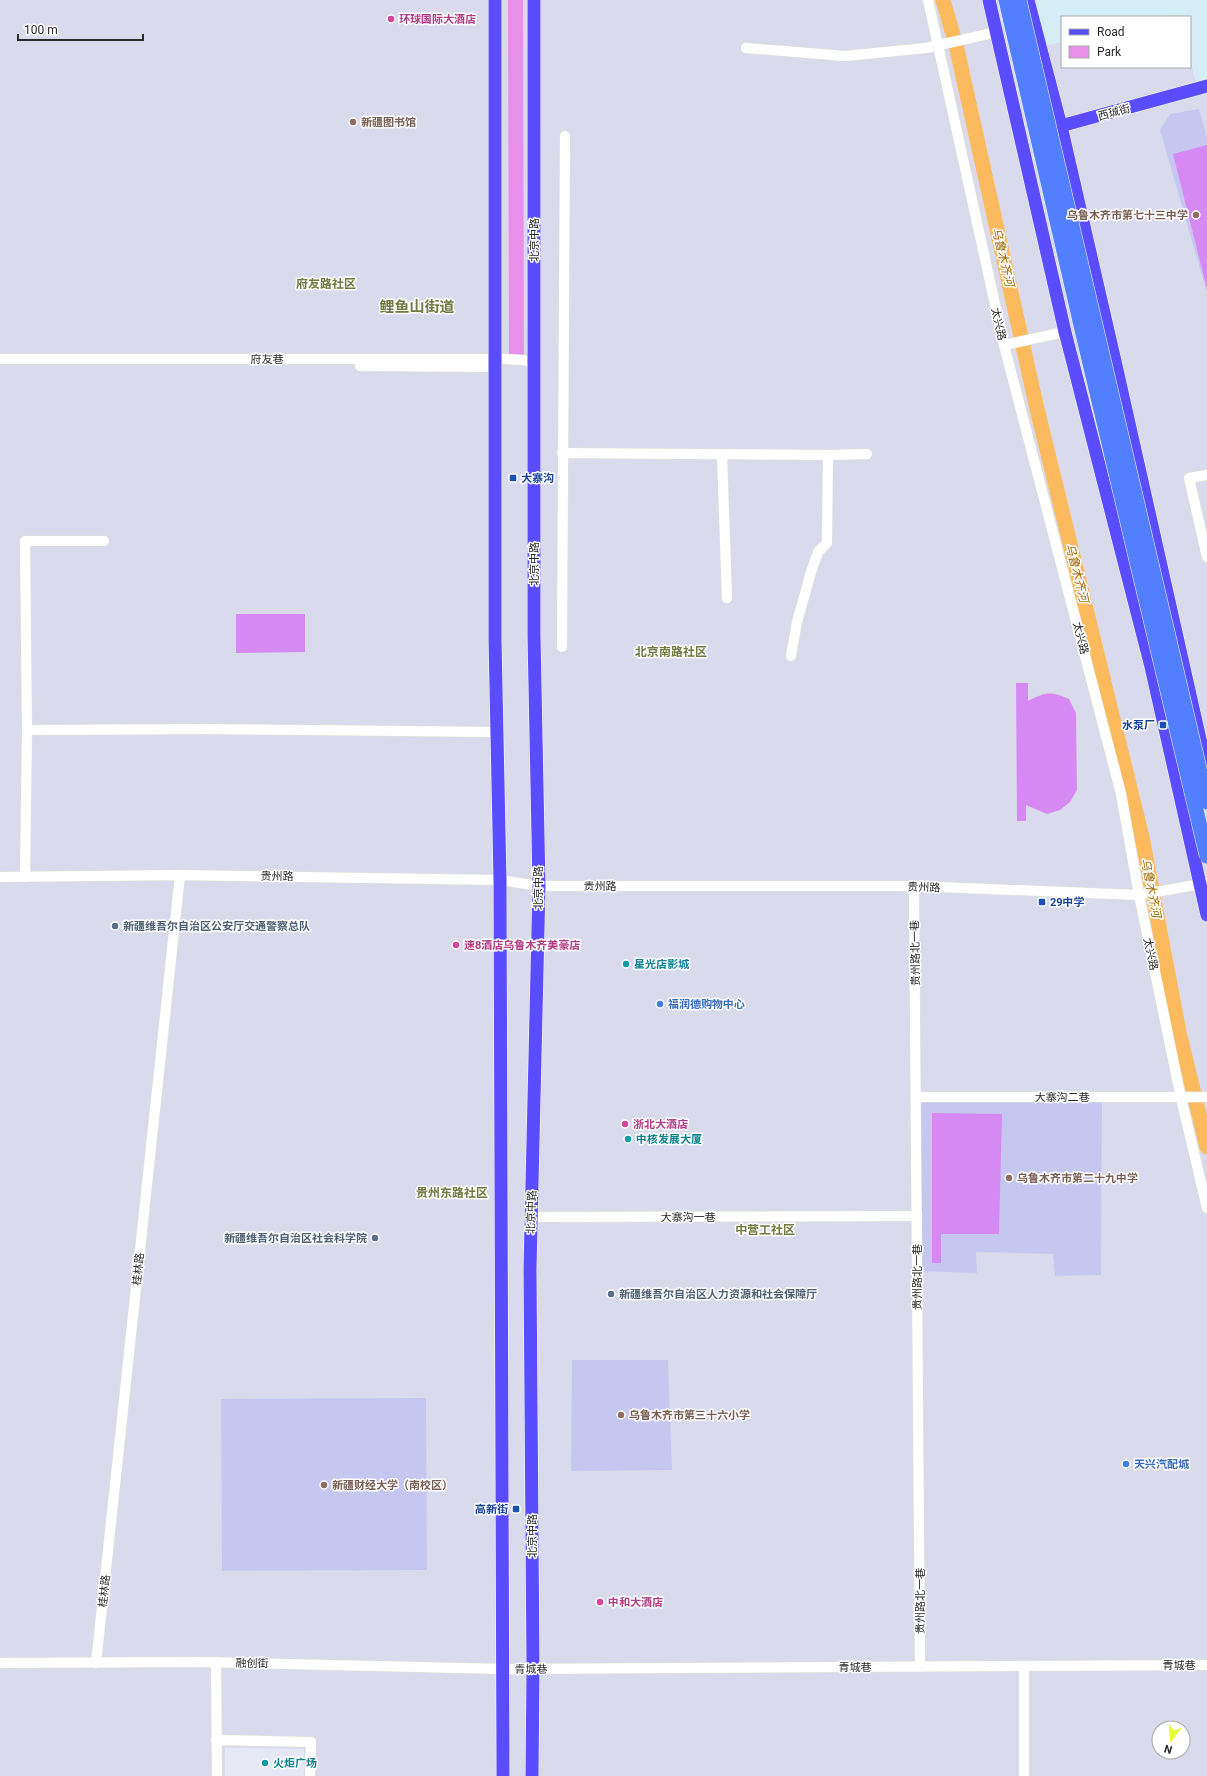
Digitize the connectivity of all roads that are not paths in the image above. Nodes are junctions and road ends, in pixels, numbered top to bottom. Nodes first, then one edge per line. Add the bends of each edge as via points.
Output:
1 (495, 0) edge
2 (534, 0) edge
3 (928, 0) edge
4 (989, 0) edge
5 (1006, 0) edge
6 (1019, 0) edge
7 (1028, 0) edge
8 (997, 32) junction
9 (937, 45) junction
10 (746, 48) dead end
11 (1207, 86) edge
12 (1061, 126) junction
13 (1020, 135) junction
14 (565, 136) dead end
15 (1065, 332) junction
16 (1007, 344) junction
17 (0, 359) edge
18 (495, 363) junction
19 (534, 364) junction
20 (0, 365) edge
21 (562, 453) junction
22 (867, 454) dead end
23 (722, 455) junction
24 (828, 456) junction
25 (1207, 475) edge
26 (104, 541) dead end
27 (1207, 557) edge
28 (727, 598) dead end
29 (562, 647) dead end
30 (791, 656) dead end
31 (27, 730) junction
32 (497, 732) junction
33 (1207, 770) edge
34 (1207, 802) edge
35 (1207, 856) edge
36 (180, 875) junction
37 (0, 877) edge
38 (25, 877) junction
39 (500, 880) junction
40 (1204, 884) edge
41 (539, 886) junction
42 (914, 886) junction
43 (1141, 895) junction
44 (1207, 915) edge
45 (916, 1097) junction
46 (1204, 1097) edge
47 (1185, 1098) junction
48 (1207, 1208) edge
49 (917, 1216) junction
50 (531, 1217) junction
51 (216, 1662) junction
52 (0, 1663) edge
53 (96, 1663) junction
54 (1207, 1665) edge
55 (1024, 1666) junction
56 (920, 1667) junction
57 (533, 1668) junction
58 (504, 1669) junction
59 (216, 1740) junction
60 (217, 1776) edge
61 (310, 1776) edge
62 (503, 1776) edge
63 (532, 1776) edge
64 (1024, 1776) edge

1 - 18 main road
2 - 19 main road, 北京中路
3 - 9 street, 太兴路
4 - 8 main road
5 - 35 highway, bridge
6 - 34 highway, bridge
7 - 12 main road
8 - 9 street
8 - 13 main road
9 - 10 street via 845,56
9 - 16 street, 太兴路
11 - 12 main road, 西珹街
12 - 13 main road, 西珹街
12 - 33 main road
13 - 15 main road
14 - 21 street
15 - 16 street
15 - 40 main road via 1152,667
16 - 43 street, 太兴路 via 1121,794
17 - 18 street, 府友巷
18 - 19 street, 府友巷 via 523,360
18 - 20 street, 府友巷
18 - 32 main road
19 - 41 main road, 北京中路 via 534,636
21 - 23 street
21 - 29 street
22 - 24 street
23 - 24 street
23 - 28 street
24 - 30 street via 827,543 818,552 811,572 797,622
25 - 27 street via 1189,478
26 - 31 street via 25,541
31 - 32 street
31 - 38 street
32 - 39 main road
36 - 38 street, 贵州路
36 - 39 street, 贵州路
36 - 53 street, 桂林路
37 - 38 street, 贵州路
39 - 41 street, 贵州路
39 - 58 main road
40 - 43 street, 贵州路
40 - 44 main road
41 - 42 street, 贵州路
41 - 50 main road, 北京中路
42 - 43 street, 贵州路
42 - 45 street, 贵州路北一巷
43 - 47 street, 太兴路
45 - 47 street, 大寨沟二巷
45 - 49 street, 贵州路北一巷
46 - 47 street, 大寨沟二巷
47 - 48 street, 太兴路
49 - 50 street, 大寨沟一巷
49 - 56 street, 贵州路北一巷
50 - 57 main road, 北京中路
51 - 53 street, 融创街
51 - 58 street, 融创街
51 - 59 street
52 - 53 street, 融创街
54 - 55 street, 青城巷
55 - 56 street, 青城巷
55 - 64 street
56 - 57 street, 青城巷
57 - 58 street, 青城巷
57 - 63 main road, 北京中路
58 - 62 main road
59 - 60 street
59 - 61 street via 311,1742

